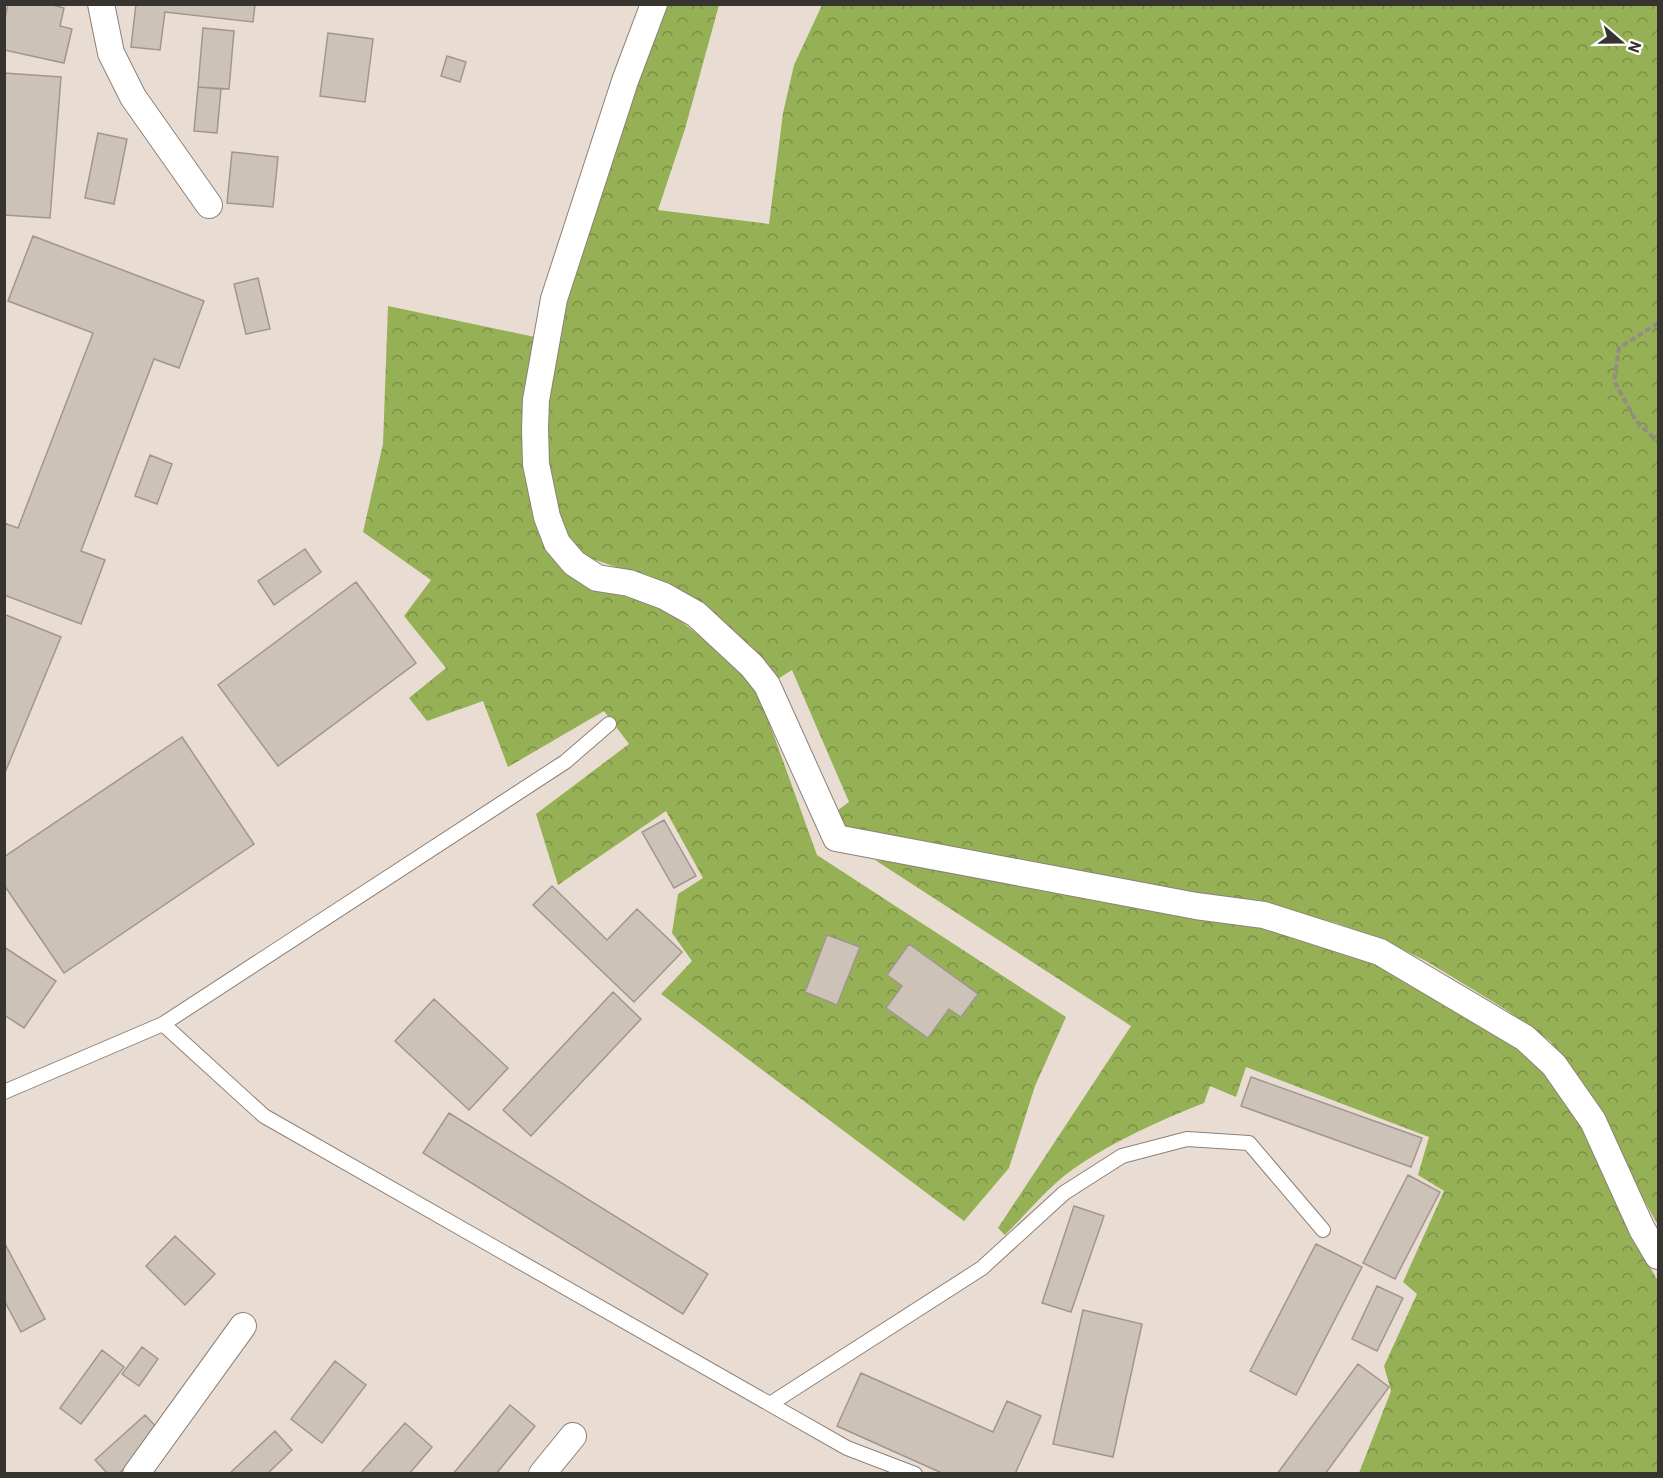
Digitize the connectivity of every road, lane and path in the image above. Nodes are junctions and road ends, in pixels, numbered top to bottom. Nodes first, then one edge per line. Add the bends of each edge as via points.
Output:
1 (101, 4) edge
2 (654, 4) edge
3 (209, 205) dead end
4 (1659, 323) edge
5 (1659, 442) edge
6 (609, 724) dead end
7 (163, 1024) junction
8 (4, 1092) edge
9 (1323, 1230) dead end
10 (1659, 1256) edge
11 (243, 1326) dead end
12 (770, 1404) junction
13 (573, 1436) dead end
14 (136, 1473) edge
15 (542, 1473) edge
16 (915, 1473) edge

1 - 3 street via 111,53 133,97
2 - 10 street via 554,300 544,351 536,400 536,464 557,543 574,563 597,578 628,583 664,596 696,614 739,651 767,685 836,838 1196,906 1264,915 1307,927 1380,952 1525,1038 1554,1065 1593,1121 1642,1229
4 - 5 path via 1618,348 1614,381 1636,421
6 - 7 lane via 565,762
7 - 8 lane
7 - 12 lane via 264,1116
9 - 12 lane via 1250,1143 1187,1139 1122,1156 1064,1192 982,1268
11 - 14 street
12 - 16 lane via 847,1448
13 - 15 street

